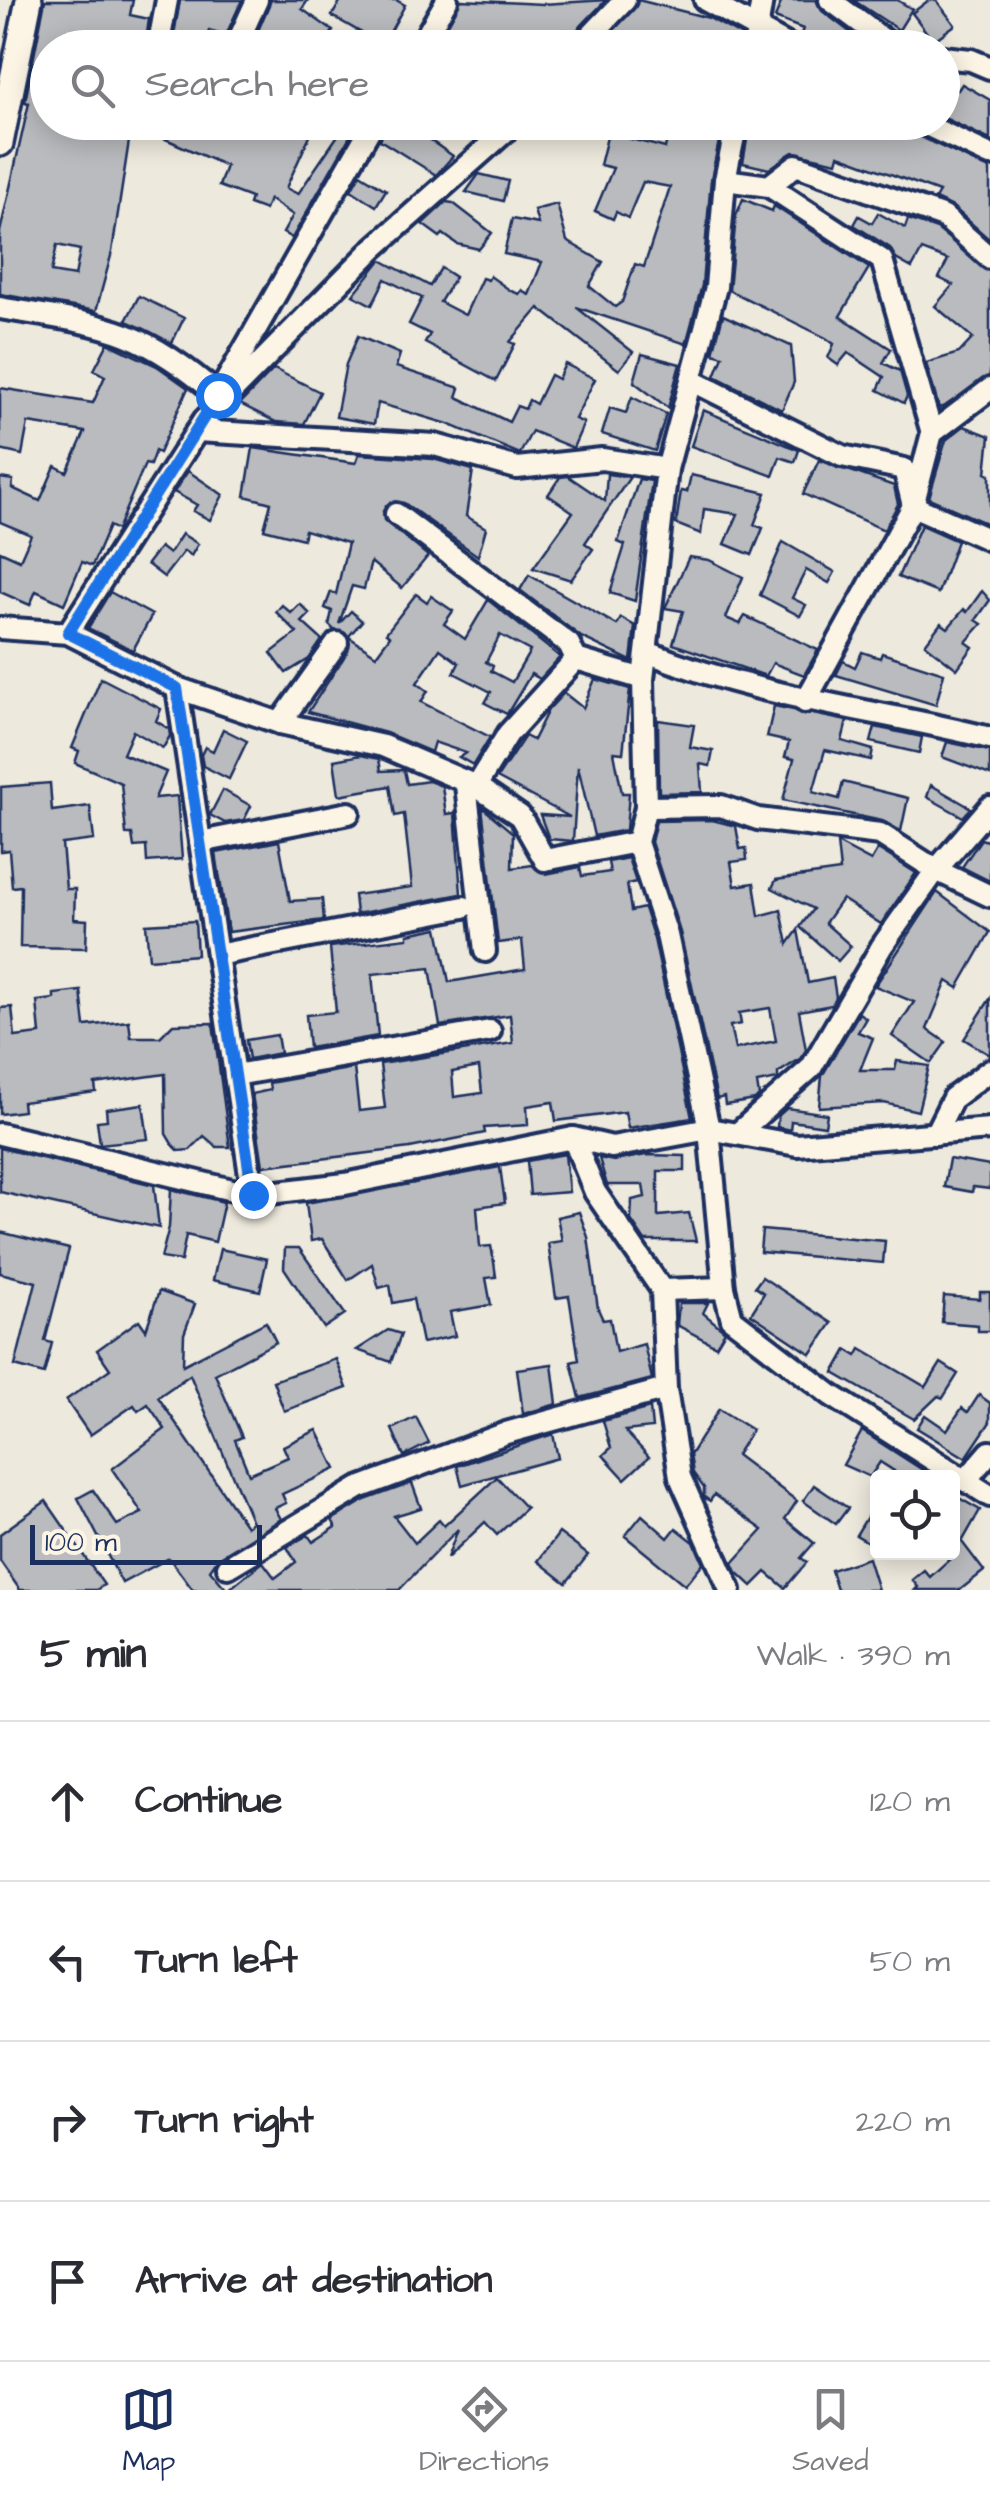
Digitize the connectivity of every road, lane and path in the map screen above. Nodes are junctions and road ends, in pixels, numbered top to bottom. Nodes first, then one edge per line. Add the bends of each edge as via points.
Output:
1 (29, 0) edge
2 (167, 0) edge
3 (257, 0) edge
4 (447, 0) edge
5 (626, 0) edge
6 (706, 0) edge
7 (762, 0) edge
8 (830, 0) edge
9 (758, 25) junction
10 (161, 30) edge
11 (243, 30) edge
12 (430, 30) edge
13 (597, 30) edge
14 (757, 30) edge
15 (766, 30) edge
16 (870, 30) edge
17 (960, 59) edge
18 (990, 68) edge
19 (364, 140) edge
20 (496, 140) edge
21 (734, 140) edge
22 (958, 140) edge
23 (0, 143) edge
24 (990, 155) edge
25 (725, 180) junction
26 (769, 186) junction
27 (990, 258) edge
28 (0, 308) edge
29 (693, 380) junction
30 (990, 389) edge
31 (218, 395) junction
32 (201, 426) junction
33 (932, 433) junction
34 (667, 469) junction
35 (913, 506) junction
36 (396, 514) dead end
37 (990, 540) edge
38 (0, 628) edge
39 (68, 633) junction
40 (336, 642) dead end
41 (647, 652) junction
42 (576, 659) junction
43 (643, 679) junction
44 (177, 688) junction
45 (805, 702) junction
46 (280, 723) junction
47 (990, 738) edge
48 (471, 786) junction
49 (646, 807) junction
50 (990, 808) edge
51 (349, 814) dead end
52 (200, 842) junction
53 (636, 842) junction
54 (936, 870) junction
55 (990, 896) edge
56 (464, 907) dead end
57 (485, 951) dead end
58 (217, 955) junction
59 (490, 1031) dead end
60 (990, 1070) edge
61 (236, 1075) junction
62 (708, 1129) junction
63 (990, 1129) edge
64 (0, 1134) edge
65 (737, 1134) junction
66 (935, 1134) junction
67 (573, 1138) junction
68 (253, 1195) junction
69 (724, 1288) junction
70 (662, 1290) junction
71 (666, 1390) junction
72 (990, 1452) edge
73 (965, 1481) junction
74 (990, 1496) edge
75 (228, 1567) dead end
76 (730, 1590) edge

1 - 23 main road
2 - 10 street
3 - 11 street
4 - 12 street
5 - 13 street
6 - 9 street
7 - 9 street
8 - 16 street
9 - 14 street
9 - 15 street
17 - 18 street
19 - 31 street
20 - 32 street via 374,248
21 - 25 street
22 - 24 street
25 - 26 street
25 - 29 street via 716,288
26 - 27 street via 796,165 844,178 944,216
26 - 33 street via 882,260
28 - 31 street via 114,328 160,348
29 - 34 street
29 - 35 street via 842,456 904,470
30 - 33 street
31 - 32 street
32 - 34 street via 435,445 517,468 602,459
32 - 39 street
33 - 35 street
34 - 41 street
35 - 37 street
35 - 45 street
36 - 42 street via 569,644
38 - 39 street
39 - 44 street
40 - 46 street
41 - 43 street
41 - 45 street via 715,680
42 - 43 street
42 - 48 street
43 - 49 street
44 - 46 street
44 - 52 street
45 - 47 street via 900,715
46 - 48 street via 383,746
48 - 53 street via 520,816 545,860
48 - 57 street
49 - 53 street
49 - 54 street via 721,806 758,820 880,834
50 - 54 street
51 - 52 street
52 - 58 street
53 - 62 street via 667,936
54 - 55 street
54 - 65 street via 810,1068
56 - 58 street
58 - 61 street
59 - 61 street
60 - 66 street via 953,1098
61 - 68 street
62 - 65 street
62 - 67 street via 612,1147
62 - 69 street
63 - 66 street
64 - 68 street
65 - 66 street via 797,1146
67 - 68 street via 345,1184
67 - 70 street via 595,1192
69 - 70 street
69 - 73 street via 732,1319 832,1395
70 - 71 street
71 - 75 street via 506,1433 360,1488
71 - 76 street via 680,1476
72 - 73 street
73 - 74 street

